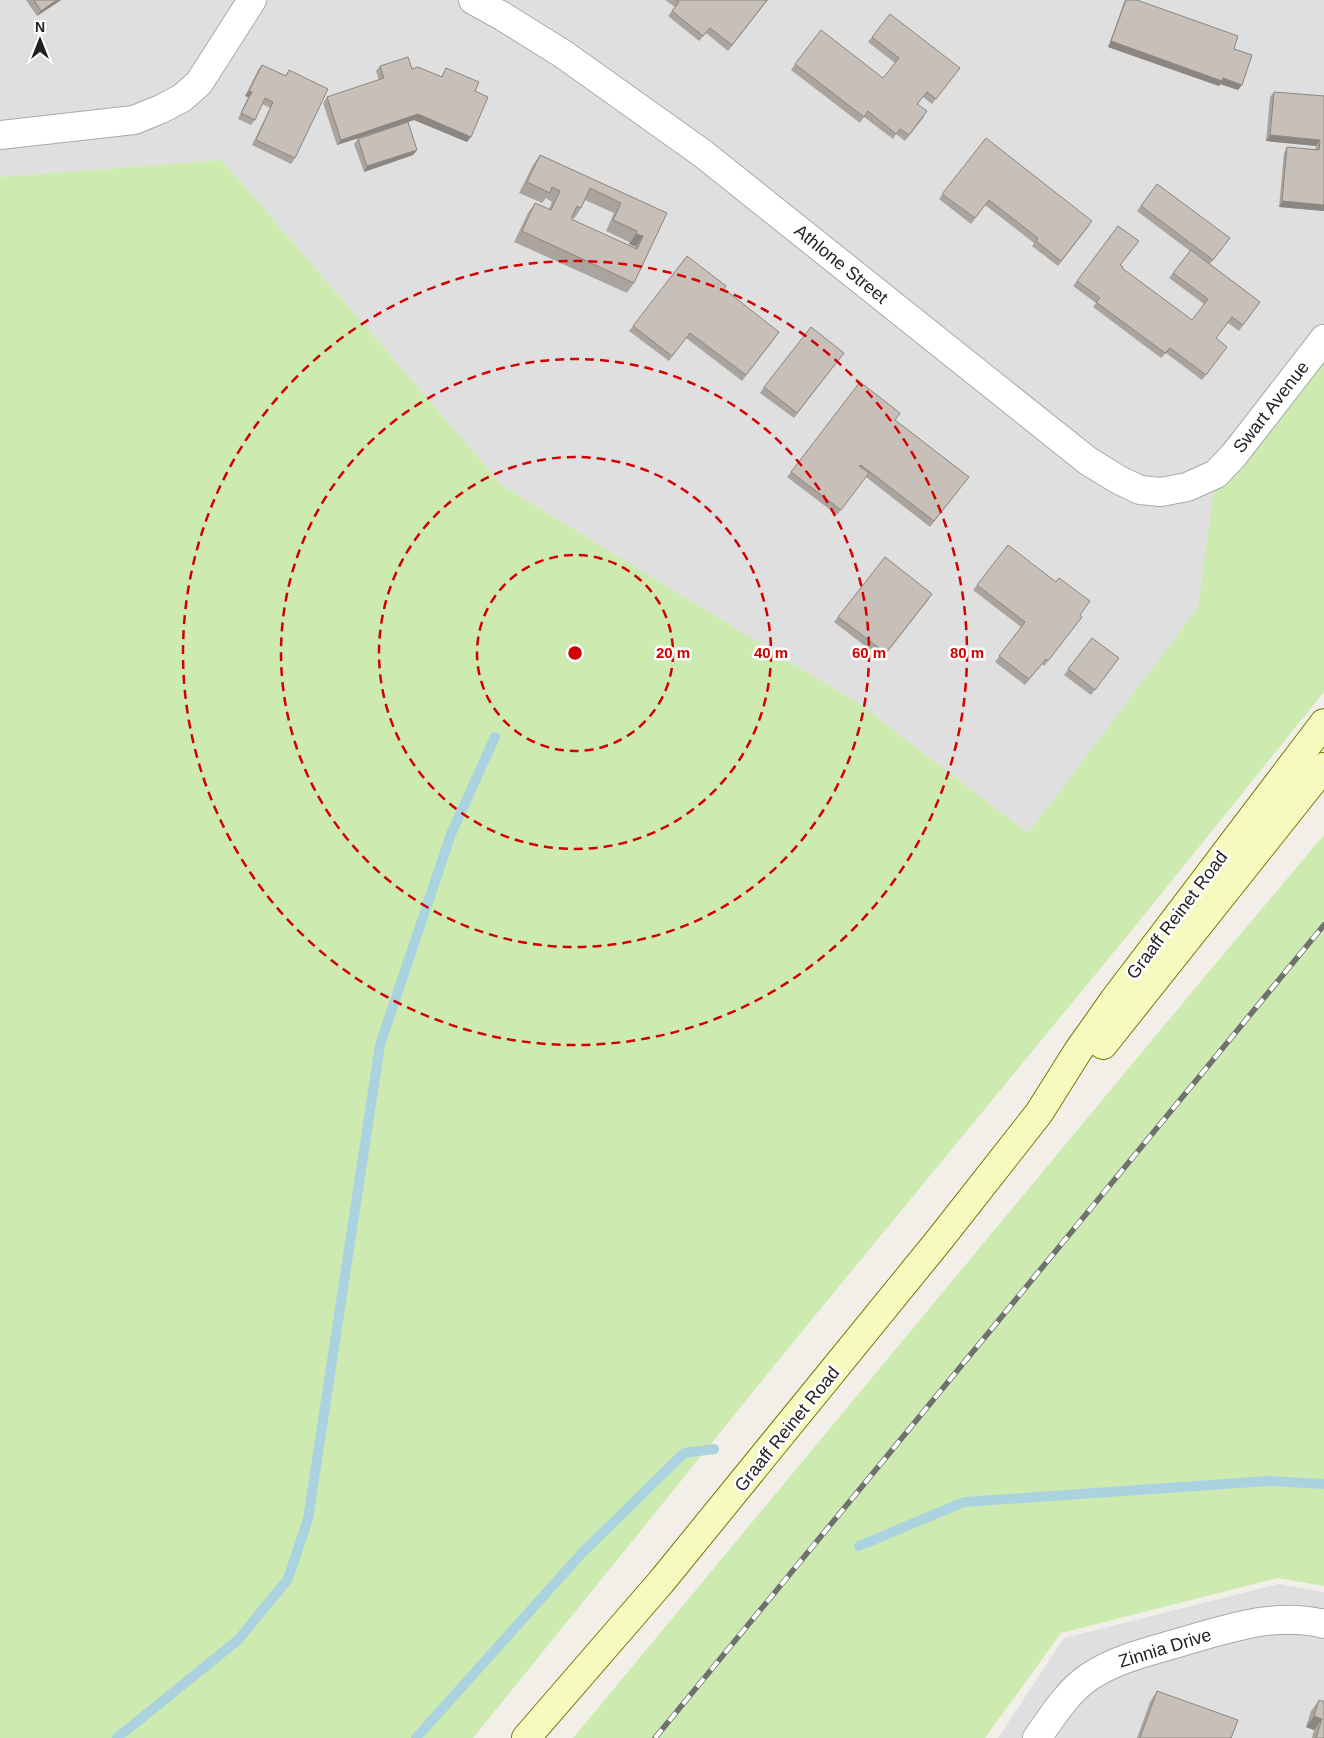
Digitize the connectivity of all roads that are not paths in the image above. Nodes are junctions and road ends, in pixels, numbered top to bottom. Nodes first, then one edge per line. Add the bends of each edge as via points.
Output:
1 (252, 0) edge
2 (472, 0) edge
3 (0, 135) edge
4 (1324, 340) edge
5 (1216, 474) joint
6 (1324, 723) edge
7 (1324, 767) edge
8 (1038, 1113) junction
9 (1324, 1624) edge
10 (526, 1738) edge
11 (1036, 1738) edge

1 - 3 street via 199,83 182,98 134,120
2 - 5 street, Athlone Street via 563,54 702,153 1088,461 1140,490 1161,492 1187,487
4 - 5 street, Swart Avenue
6 - 8 main road, Graaff Reinet Road via 1114,1000
7 - 8 main road, Graaff Reinet Road via 1088,1063
8 - 10 main road, Graaff Reinet Road via 723,1508
9 - 11 street, Zinnia Drive via 1295,1620 1260,1622 1126,1658 1087,1678 1066,1697

